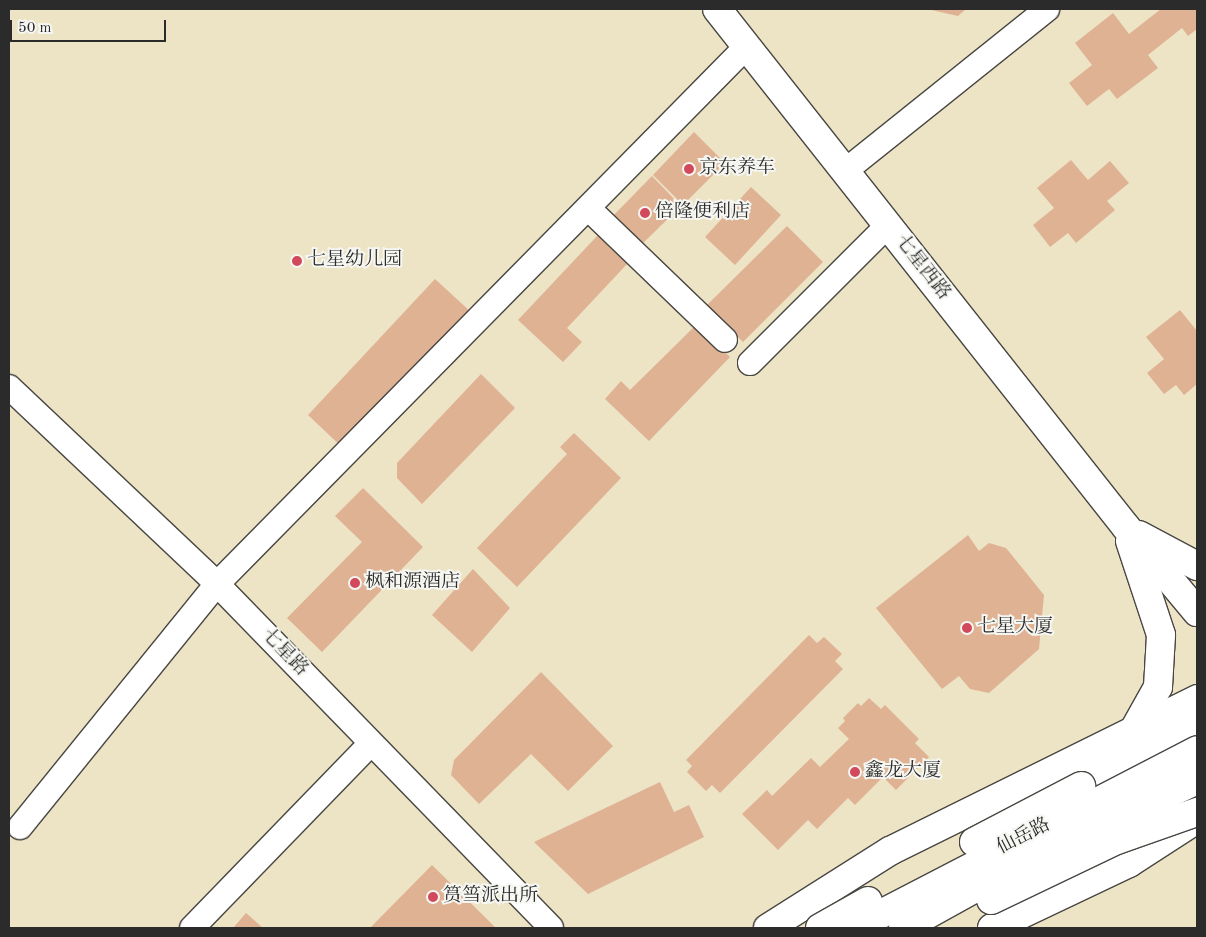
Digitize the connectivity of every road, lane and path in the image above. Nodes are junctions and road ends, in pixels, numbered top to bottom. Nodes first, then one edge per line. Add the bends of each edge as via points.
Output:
1 (717, 9) edge
2 (1047, 9) edge
3 (747, 46) junction
4 (845, 171) junction
5 (588, 208) junction
6 (888, 226) junction
7 (725, 340) dead end
8 (750, 363) dead end
9 (9, 387) edge
10 (1126, 528) junction
11 (1197, 566) edge
12 (218, 584) junction
13 (1197, 612) edge
14 (1197, 699) edge
15 (1197, 728) edge
16 (1134, 730) junction
17 (371, 743) junction
18 (1197, 744) edge
19 (1197, 750) edge
20 (1197, 780) edge
21 (1097, 800) junction
22 (1197, 812) edge
23 (1197, 819) edge
24 (20, 827) dead end
25 (1197, 836) edge
26 (1129, 863) junction
27 (192, 928) edge
28 (551, 928) edge
29 (768, 928) edge
30 (820, 928) edge
31 (854, 928) edge
32 (903, 928) edge
33 (940, 928) edge
34 (992, 928) edge

1 - 3 main road, 七星西路
2 - 4 street
3 - 4 main road, 七星西路
3 - 5 street
4 - 6 main road, 七星西路
5 - 7 street
5 - 12 street
6 - 8 street
6 - 10 main road, 七星西路
9 - 12 street, 七星路
10 - 11 main road
10 - 13 main road, 七星西路
10 - 16 main road via 1160,635 1158,687
12 - 17 street, 七星路
12 - 24 street
14 - 16 main road
15 - 30 main road, bridge via 952,854
16 - 29 main road via 890,851
17 - 27 street
17 - 28 street, 七星路
18 - 21 main road, bridge
19 - 21 main road, 仙岳路, bridge
20 - 32 main road, 仙岳路, bridge via 1013,867
21 - 31 main road, 仙岳路, bridge
22 - 33 main road, bridge via 1117,840 1002,893
23 - 26 main road
25 - 26 main road
26 - 34 main road

